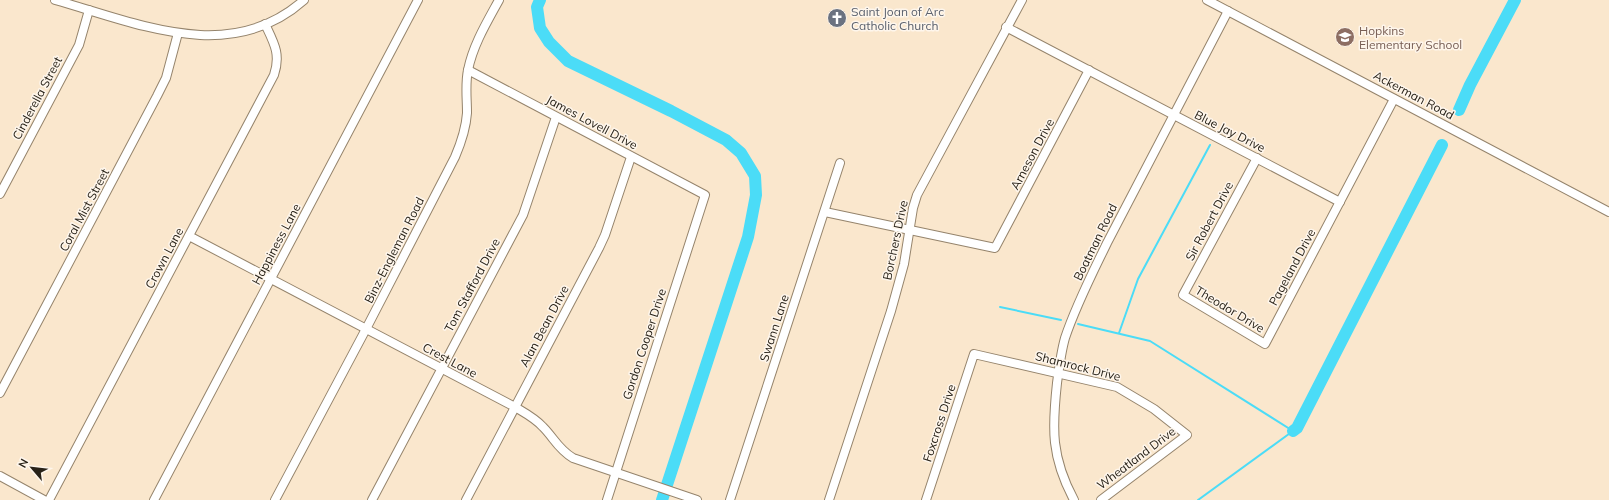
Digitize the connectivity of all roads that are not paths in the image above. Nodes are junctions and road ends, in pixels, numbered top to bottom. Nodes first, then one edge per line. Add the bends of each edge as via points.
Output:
1 (55, 0) edge
2 (304, 0) edge
3 (418, 0) edge
4 (499, 0) edge
5 (1022, 0) edge
6 (1207, 0) edge
7 (89, 10) junction
8 (1228, 11) junction
9 (265, 24) junction
10 (1006, 27) junction
11 (178, 34) junction
12 (468, 70) junction
13 (1089, 70) junction
14 (1394, 99) junction
15 (1173, 115) junction
16 (556, 118) junction
17 (631, 157) junction
18 (1257, 158) junction
19 (840, 163) dead end
20 (0, 194) edge
21 (705, 195) joint
22 (1340, 202) junction
23 (825, 212) junction
24 (1609, 212) edge
25 (910, 230) junction
26 (189, 236) junction
27 (271, 278) junction
28 (1183, 295) joint
29 (366, 329) junction
30 (1265, 344) joint
31 (974, 354) joint
32 (441, 369) junction
33 (1059, 373) junction
34 (0, 393) edge
35 (515, 407) junction
36 (1187, 435) joint
37 (615, 473) junction
38 (0, 476) edge
39 (44, 500) edge
40 (49, 500) edge
41 (154, 500) edge
42 (275, 500) edge
43 (372, 500) edge
44 (466, 500) edge
45 (606, 500) edge
46 (697, 500) edge
47 (730, 500) edge
48 (829, 500) edge
49 (926, 500) edge
50 (1074, 500) edge
51 (1101, 500) edge

1 - 7 street
2 - 9 street
3 - 27 street, Happiness Lane
4 - 12 street, Binz-Engleman Road via 472,52
5 - 10 street, Borchers Drive
6 - 8 street, Ackerman Road
7 - 11 street
7 - 20 street, Cinderella Street via 79,46
8 - 14 street, Ackerman Road
8 - 15 street, Boatman Road
9 - 11 street via 228,35
9 - 26 street, Crown Lane via 277,54 274,75
10 - 13 street, Blue Jay Drive
10 - 25 street, Borchers Drive via 920,190 913,208
11 - 34 street, Coral Mist Street via 166,78
12 - 16 street, James Lovell Drive
12 - 29 street, Binz-Engleman Road via 466,123 460,146
13 - 15 street, Blue Jay Drive
13 - 25 street, Arneson Drive via 996,248
14 - 22 street
14 - 24 street, Ackerman Road
15 - 18 street, Blue Jay Drive
15 - 33 street, Boatman Road via 1092,274 1065,340
16 - 17 street, James Lovell Drive
16 - 32 street, Tom Stafford Drive via 525,210
17 - 21 street, James Lovell Drive
17 - 35 street, Alan Bean Drive via 599,248
18 - 22 street, Blue Jay Drive
18 - 28 street, Sir Robert Drive
19 - 23 street, Swann Lane
21 - 37 street, Gordon Cooper Drive
22 - 30 street, Pageland Drive
23 - 25 street
23 - 47 street, Swann Lane
25 - 48 street, Borchers Drive via 891,311
26 - 27 street, Crest Lane
26 - 40 street, Crown Lane
27 - 29 street, Crest Lane
27 - 41 street, Happiness Lane
28 - 30 street, Theodor Drive
29 - 32 street, Crest Lane
29 - 42 street, Binz-Engleman Road
31 - 33 street, Shamrock Drive
31 - 49 street, Foxcross Drive
32 - 35 street, Crest Lane
32 - 43 street, Tom Stafford Drive
33 - 36 street, Shamrock Drive via 1117,387 1154,409
33 - 50 street, Boatman Road via 1054,414 1054,446
35 - 37 street, Crest Lane via 535,419 568,454 582,462
35 - 44 street, Alan Bean Drive
36 - 51 street, Wheatland Drive
37 - 45 street, Gordon Cooper Drive
37 - 46 street, Crest Lane
38 - 39 street

